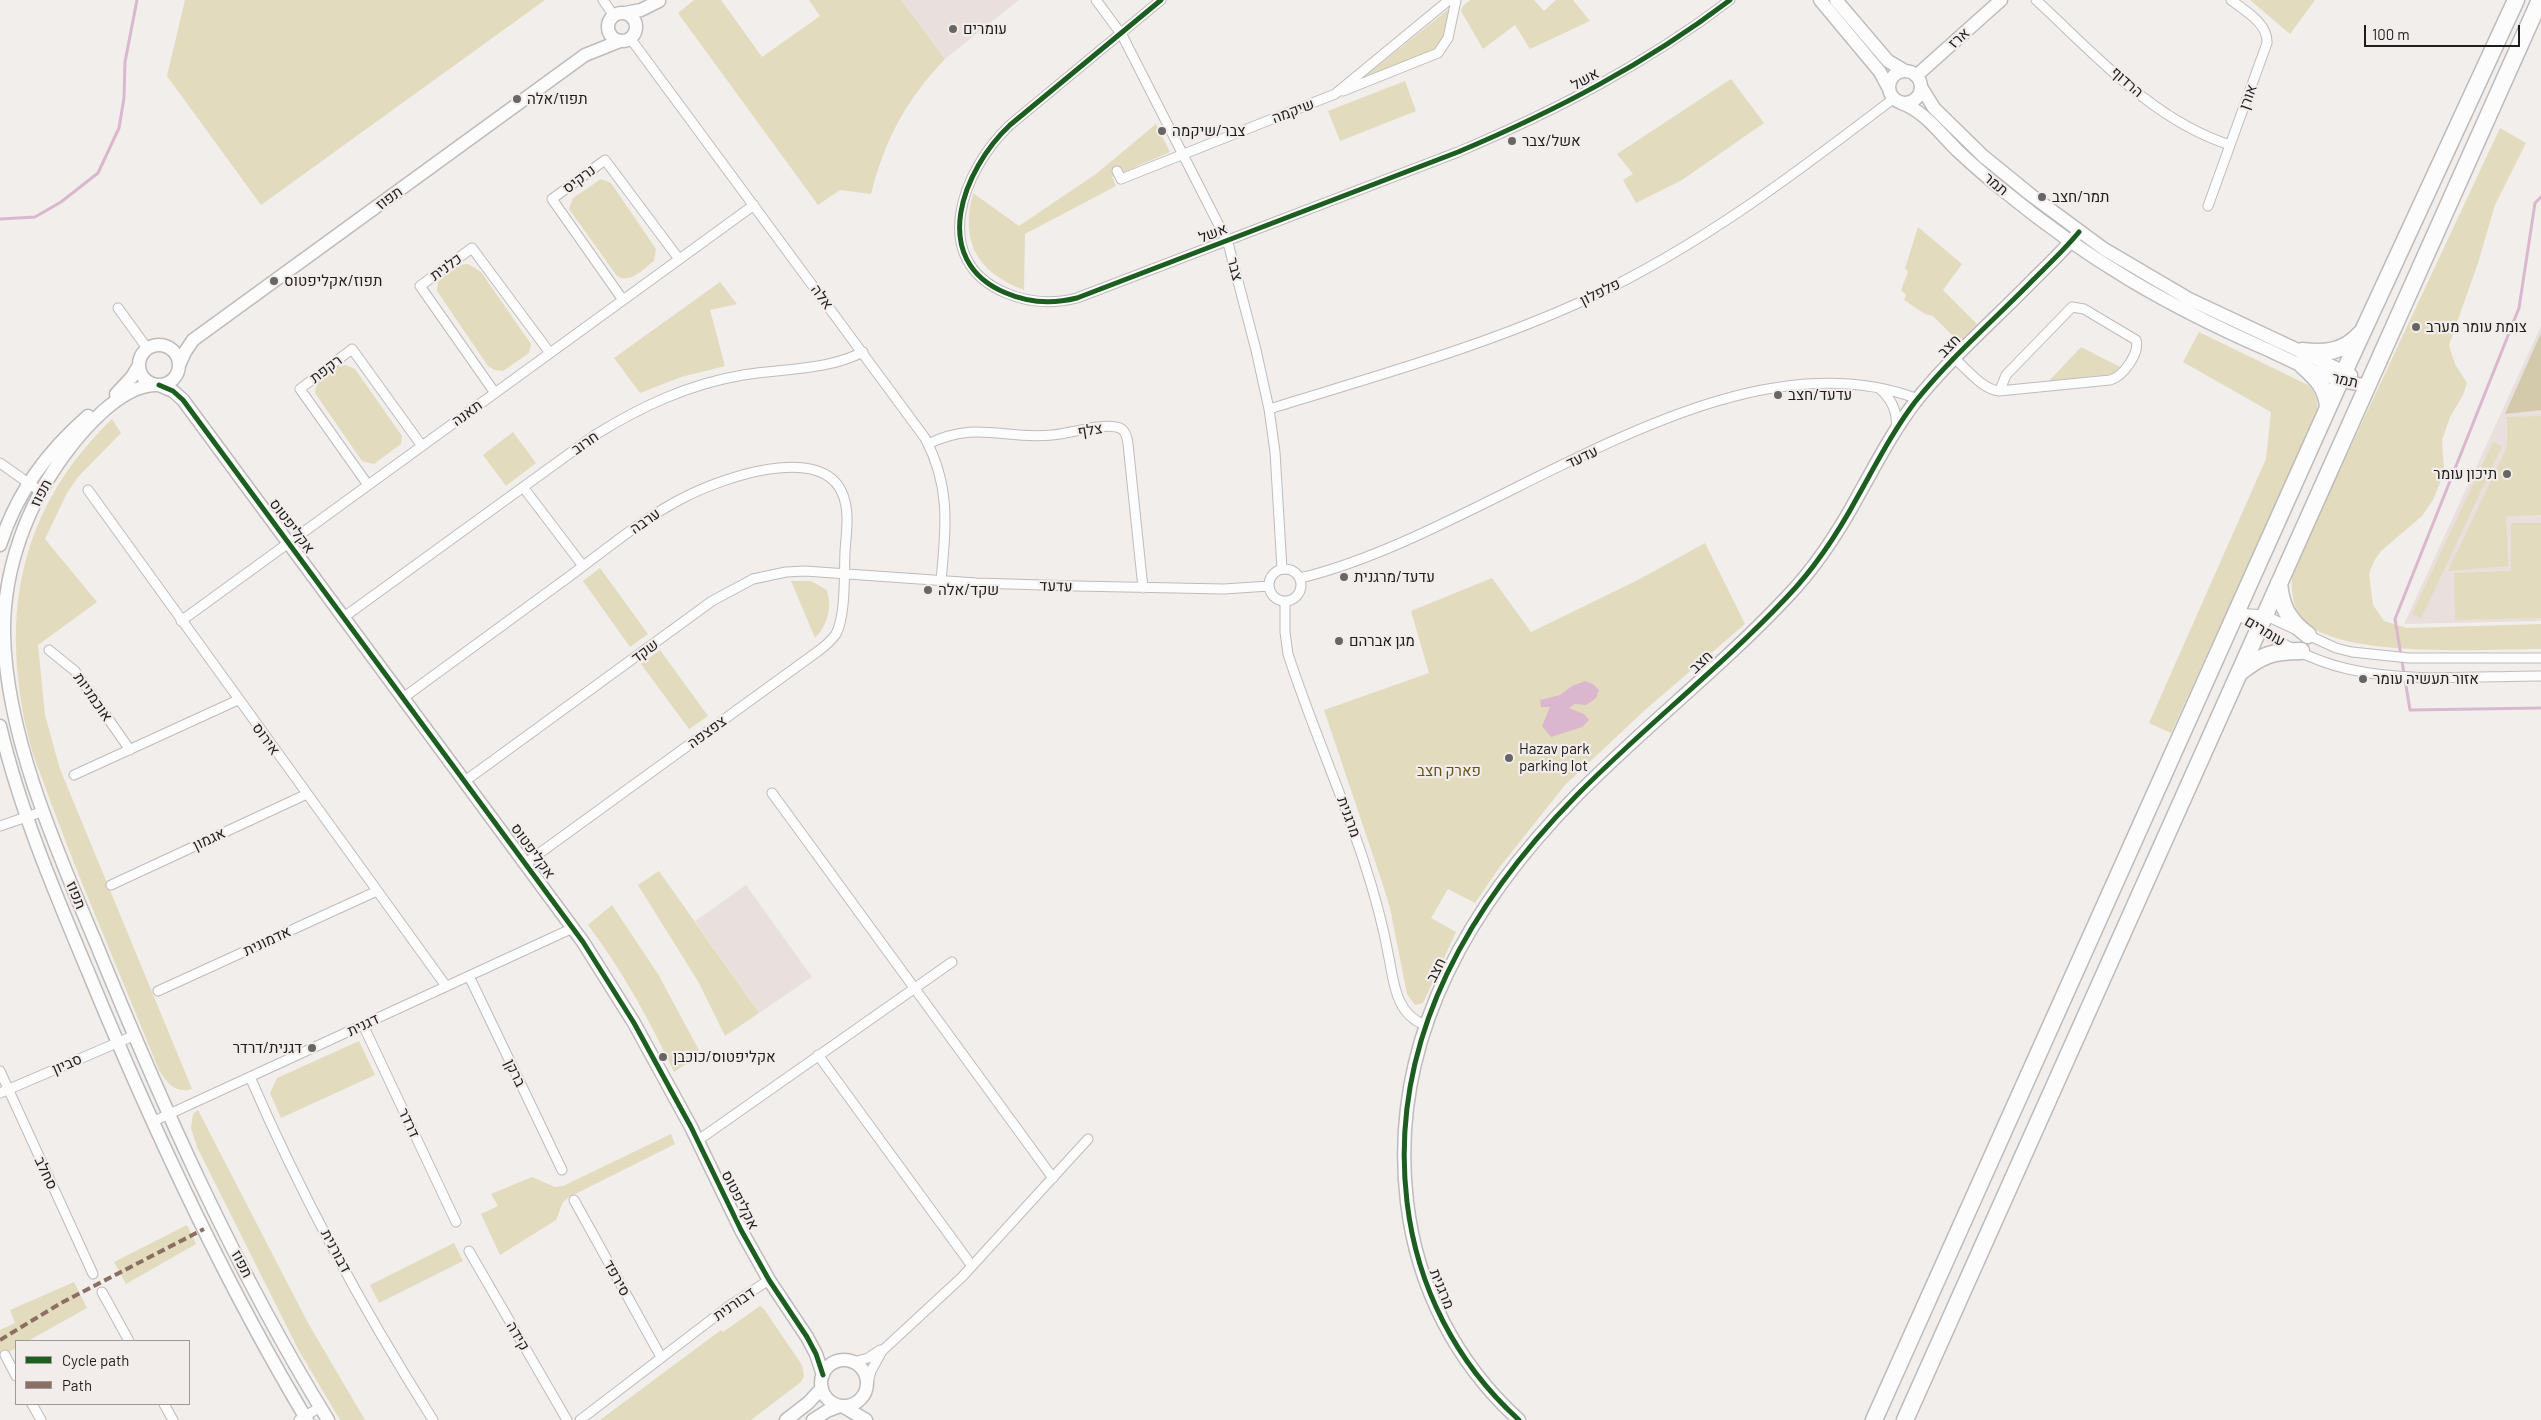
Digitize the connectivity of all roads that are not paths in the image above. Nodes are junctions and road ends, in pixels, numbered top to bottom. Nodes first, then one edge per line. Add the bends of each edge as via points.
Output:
1 (603, 0) edge
2 (1096, 0) edge
3 (1160, 0) edge
4 (1449, 0) edge
5 (1456, 0) edge
6 (1730, 0) edge
7 (1820, 0) edge
8 (1836, 0) edge
9 (2001, 0) edge
10 (2036, 0) edge
11 (2231, 0) edge
12 (2516, 0) edge
13 (2540, 0) edge
14 (660, 1) edge
15 (616, 19) junction
16 (1120, 33) junction
17 (629, 35) junction
18 (585, 56) junction
19 (1914, 78) junction
20 (1336, 94) junction
21 (1894, 96) junction
22 (2230, 145) junction
23 (1182, 154) junction
24 (1118, 171) dead end
25 (754, 205) junction
26 (2208, 206) dead end
27 (2079, 232) junction
28 (1226, 241) junction
29 (2071, 242) junction
30 (679, 259) junction
31 (623, 300) junction
32 (118, 308) dead end
33 (2363, 330) junction
34 (193, 340) junction
35 (166, 346) junction
36 (148, 348) junction
37 (863, 352) junction
38 (550, 353) junction
39 (1955, 358) junction
40 (2302, 358) junction
41 (139, 365) junction
42 (179, 367) junction
43 (2342, 376) junction
44 (157, 385) junction
45 (2365, 385) junction
46 (1876, 387) junction
47 (2000, 390) junction
48 (495, 393) junction
49 (1918, 399) junction
50 (183, 400) junction
51 (2328, 408) junction
52 (1269, 410) junction
53 (1896, 430) junction
54 (928, 444) junction
55 (422, 446) junction
56 (0, 463) edge
57 (28, 483) junction
58 (368, 485) junction
59 (523, 487) junction
60 (88, 490) dead end
61 (40, 492) junction
62 (289, 543) junction
63 (0, 544) edge
64 (583, 566) junction
65 (1282, 569) junction
66 (844, 573) junction
67 (1300, 578) junction
68 (941, 581) junction
69 (2279, 582) junction
70 (1269, 586) junction
71 (1143, 588) junction
72 (1285, 602) junction
73 (2236, 613) junction
74 (2264, 615) junction
75 (344, 617) junction
76 (181, 621) junction
77 (2257, 630) junction
78 (2308, 635) junction
79 (50, 650) dead end
80 (2301, 651) junction
81 (2541, 658) edge
82 (2237, 674) junction
83 (2541, 676) edge
84 (404, 698) junction
85 (238, 700) junction
86 (0, 726) edge
87 (130, 750) junction
88 (74, 775) dead end
89 (465, 781) junction
90 (772, 793) dead end
91 (307, 794) junction
92 (44, 811) junction
93 (27, 816) junction
94 (0, 826) edge
95 (526, 863) junction
96 (111, 884) dead end
97 (377, 891) junction
98 (573, 928) junction
99 (952, 962) dead end
100 (469, 976) junction
101 (446, 986) junction
102 (914, 988) junction
103 (158, 991) dead end
104 (363, 1025) junction
105 (1425, 1025) junction
106 (133, 1036) junction
107 (117, 1043) junction
108 (818, 1056) junction
109 (0, 1071) edge
110 (250, 1077) junction
111 (4, 1091) edge
112 (168, 1115) junction
113 (152, 1122) junction
114 (1088, 1139) dead end
115 (697, 1141) junction
116 (1404, 1141) joint
117 (562, 1170) dead end
118 (1053, 1178) junction
119 (574, 1200) dead end
120 (456, 1222) dead end
121 (470, 1251) dead end
122 (972, 1266) junction
123 (93, 1274) dead end
124 (769, 1280) junction
125 (102, 1292) dead end
126 (807, 1337) junction
127 (128, 1340) edge
128 (887, 1346) junction
129 (5, 1355) dead end
130 (661, 1357) junction
131 (840, 1361) junction
132 (853, 1362) junction
133 (15, 1374) edge
134 (823, 1375) junction
135 (868, 1383) junction
136 (822, 1388) junction
137 (864, 1396) junction
138 (33, 1405) edge
139 (165, 1405) edge
140 (842, 1406) junction
141 (320, 1408) junction
142 (304, 1419) edge
143 (41, 1420) edge
144 (173, 1420) edge
145 (328, 1420) edge
146 (433, 1420) edge
147 (567, 1420) edge
148 (580, 1420) edge
149 (786, 1420) edge
150 (813, 1420) edge
151 (866, 1420) edge
152 (870, 1420) edge
153 (1519, 1420) edge
154 (1874, 1420) edge
155 (1905, 1420) edge

1 - 15 street
2 - 16 street, צבר
3 - 16 street, אשל
4 - 20 street, שיקמה
5 - 20 street via 1448,38 1438,53
6 - 28 street, אשל via 1635,65 1552,110 1458,152
7 - 21 street, תמר via 1880,72
8 - 19 street, תמר via 1888,61
9 - 19 street, ארז
10 - 22 street, הרדוף via 2159,109 2200,133
11 - 22 street, אורן via 2261,25 2267,39
12 - 33 highway
13 - 45 highway
14 - 15 street, תפוז
14 - 17 street, תפוז
15 - 17 street via 611,35
15 - 17 street via 634,19
15 - 18 street, תפוז
16 - 23 street, צבר
16 - 28 street, אשל via 1010,125 984,154 972,175 961,207 960,237 968,262 984,282 996,289 1025,300 1053,302 1089,294
17 - 18 street, תפוז
17 - 25 street, אלה
18 - 34 street, תפוז
19 - 21 street via 1893,76
19 - 21 street via 1920,93 1914,100
19 - 27 street, תמר via 1934,108 1983,156
20 - 23 street, שיקמה
21 - 29 street, תמר via 1919,112 1990,180
21 - 52 street, פלפלון via 1726,222 1610,288 1555,314 1489,339
22 - 26 street, אורן
23 - 24 street, שיקמה via 1121,179
23 - 28 street, צבר
25 - 30 street, תאנה
25 - 37 street, אלה
27 - 29 street, חצב
27 - 40 street, תמר via 2175,292
28 - 52 street, צבר
29 - 39 street, חצב
29 - 40 street, תמר via 2161,300
30 - 31 street, תאנה
30 - 31 street, נרקיס via 605,160 552,199
31 - 38 street, תאנה
32 - 36 street
33 - 40 highway via 2337,350
33 - 43 highway
34 - 35 street, תפוז
34 - 42 street, תפוז
35 - 36 street
35 - 42 street via 176,354
36 - 41 street
37 - 54 street, אלה
37 - 59 street, חרוב via 829,366 770,371 714,381 656,401 596,435
38 - 48 street, תאנה
38 - 48 street, כלנית via 472,248 420,286
39 - 47 street via 1983,384
39 - 49 street, חצב
40 - 43 street, תמר
40 - 51 highway via 2328,398
41 - 44 street via 145,380
41 - 57 street, תפוז via 120,390 54,448
42 - 44 street via 174,379
42 - 50 street, אקליפטוס
43 - 45 street, תמר
43 - 51 highway
44 - 50 street, אקליפטוס
44 - 61 street, תפוז via 129,392 95,420 66,452
45 - 69 highway
46 - 49 street, עדעד
46 - 53 street via 1892,404
46 - 67 street, עדעד via 1811,382 1756,391 1704,406 1626,436 1395,546
47 - 47 street via 2115,379 2122,374 2137,349 2136,340 2084,309 2072,307 2006,375
48 - 55 street, תאנה
49 - 53 street, חצב
50 - 62 street, אקליפטוס
51 - 73 highway
52 - 65 street, צבר
53 - 105 street, חצב via 1841,525 1802,580 1764,620 1583,789 1515,865 1464,943 1436,996
54 - 68 street, אלה via 940,472 945,500
54 - 71 street, צלף via 951,434 973,430 1044,436 1120,428 1128,444
55 - 58 street, תאנה
55 - 58 street, רקפת via 352,349 300,389
56 - 57 street
57 - 61 street
57 - 63 street, תפוז
58 - 62 street, תאנה
59 - 64 street
59 - 75 street, חרוב
60 - 76 street, אירוס
61 - 92 street, תפוז via 11,569 6,590 4,634 13,704
62 - 75 street, אקליפטוס
62 - 76 street, תאנה
64 - 66 street, ערבה via 646,520 699,490 752,473 805,467 833,479 844,496 847,517
64 - 84 street, ערבה
65 - 67 street via 1294,571
65 - 70 street via 1271,576
66 - 68 street, עדעד
66 - 89 street, שקד via 786,572 739,585 712,601
66 - 95 street, צפצפה via 840,624 826,645
67 - 72 street via 1299,594
68 - 71 street, עדעד
69 - 74 highway
69 - 78 highway via 2280,599 2286,614
70 - 71 street, עדעד
70 - 72 street via 1274,597
72 - 105 street, מרגנית via 1288,654 1370,876 1396,992 1408,1014
73 - 74 street, עומרים
73 - 77 street, עומרים
73 - 154 highway
74 - 77 highway
74 - 78 street, עומרים
75 - 84 street, אקליפטוס
76 - 85 street, אירוס
77 - 80 street, עומרים
77 - 82 highway
78 - 81 street, עומרים via 2352,652 2388,657
79 - 87 street, אוכמניות via 75,671
80 - 82 highway via 2280,651 2264,656
80 - 83 street, עומרים via 2349,670 2392,675
82 - 155 highway
84 - 89 street, אקליפטוס
85 - 87 street
85 - 91 street, אירוס
86 - 93 street, תפוז
87 - 88 street
89 - 95 street, אקליפטוס
90 - 102 street
91 - 96 street, אגמון
91 - 97 street, אירוס
92 - 93 street
92 - 106 street, תפוז
93 - 94 street
93 - 107 street, תפוז
95 - 98 street, אקליפטוס
97 - 101 street, אירוס
97 - 103 street, אדמונית
98 - 100 street, דגנית
98 - 115 street, אקליפטוס via 634,1023
99 - 102 street
100 - 101 street, דגנית
100 - 117 street, ברקן
101 - 104 street, דגנית
102 - 108 street
102 - 118 street
104 - 110 street, דגנית
104 - 120 street, דרדר
105 - 116 street, חצב via 1411,1080
106 - 107 street, סביון
106 - 112 street, תפוז
107 - 111 street, סביון
107 - 113 street, תפוז
108 - 115 street
108 - 122 street
109 - 111 street, סחלב
110 - 112 street, דגנית
110 - 146 street, דבורנית via 286,1156 337,1254
111 - 123 street, סחלב
112 - 113 street, דגנית
112 - 141 street, תפוז via 245,1271
113 - 142 street, תפוז
114 - 118 street
115 - 124 street, אקליפטוס via 740,1230
116 - 153 street, מרגנית via 1408,1216 1428,1291 1467,1362
118 - 122 street
119 - 130 street, סירפד
121 - 147 street, קידה
122 - 128 street
124 - 126 street, אקליפטוס
124 - 130 street, דבורנית
125 - 127 street
126 - 131 street, אקליפטוס via 821,1351
126 - 134 street, אקליפטוס
128 - 132 street via 868,1358
128 - 135 street via 875,1362
129 - 133 street
130 - 148 street, דבורנית
131 - 132 street
131 - 134 street via 831,1364
132 - 135 street via 863,1370
134 - 136 street
135 - 137 street
136 - 140 street via 828,1400
136 - 149 street
137 - 140 street via 858,1402
137 - 152 street
138 - 143 street
139 - 144 street
140 - 150 street
140 - 151 street
141 - 142 street
141 - 145 street, תפוז

